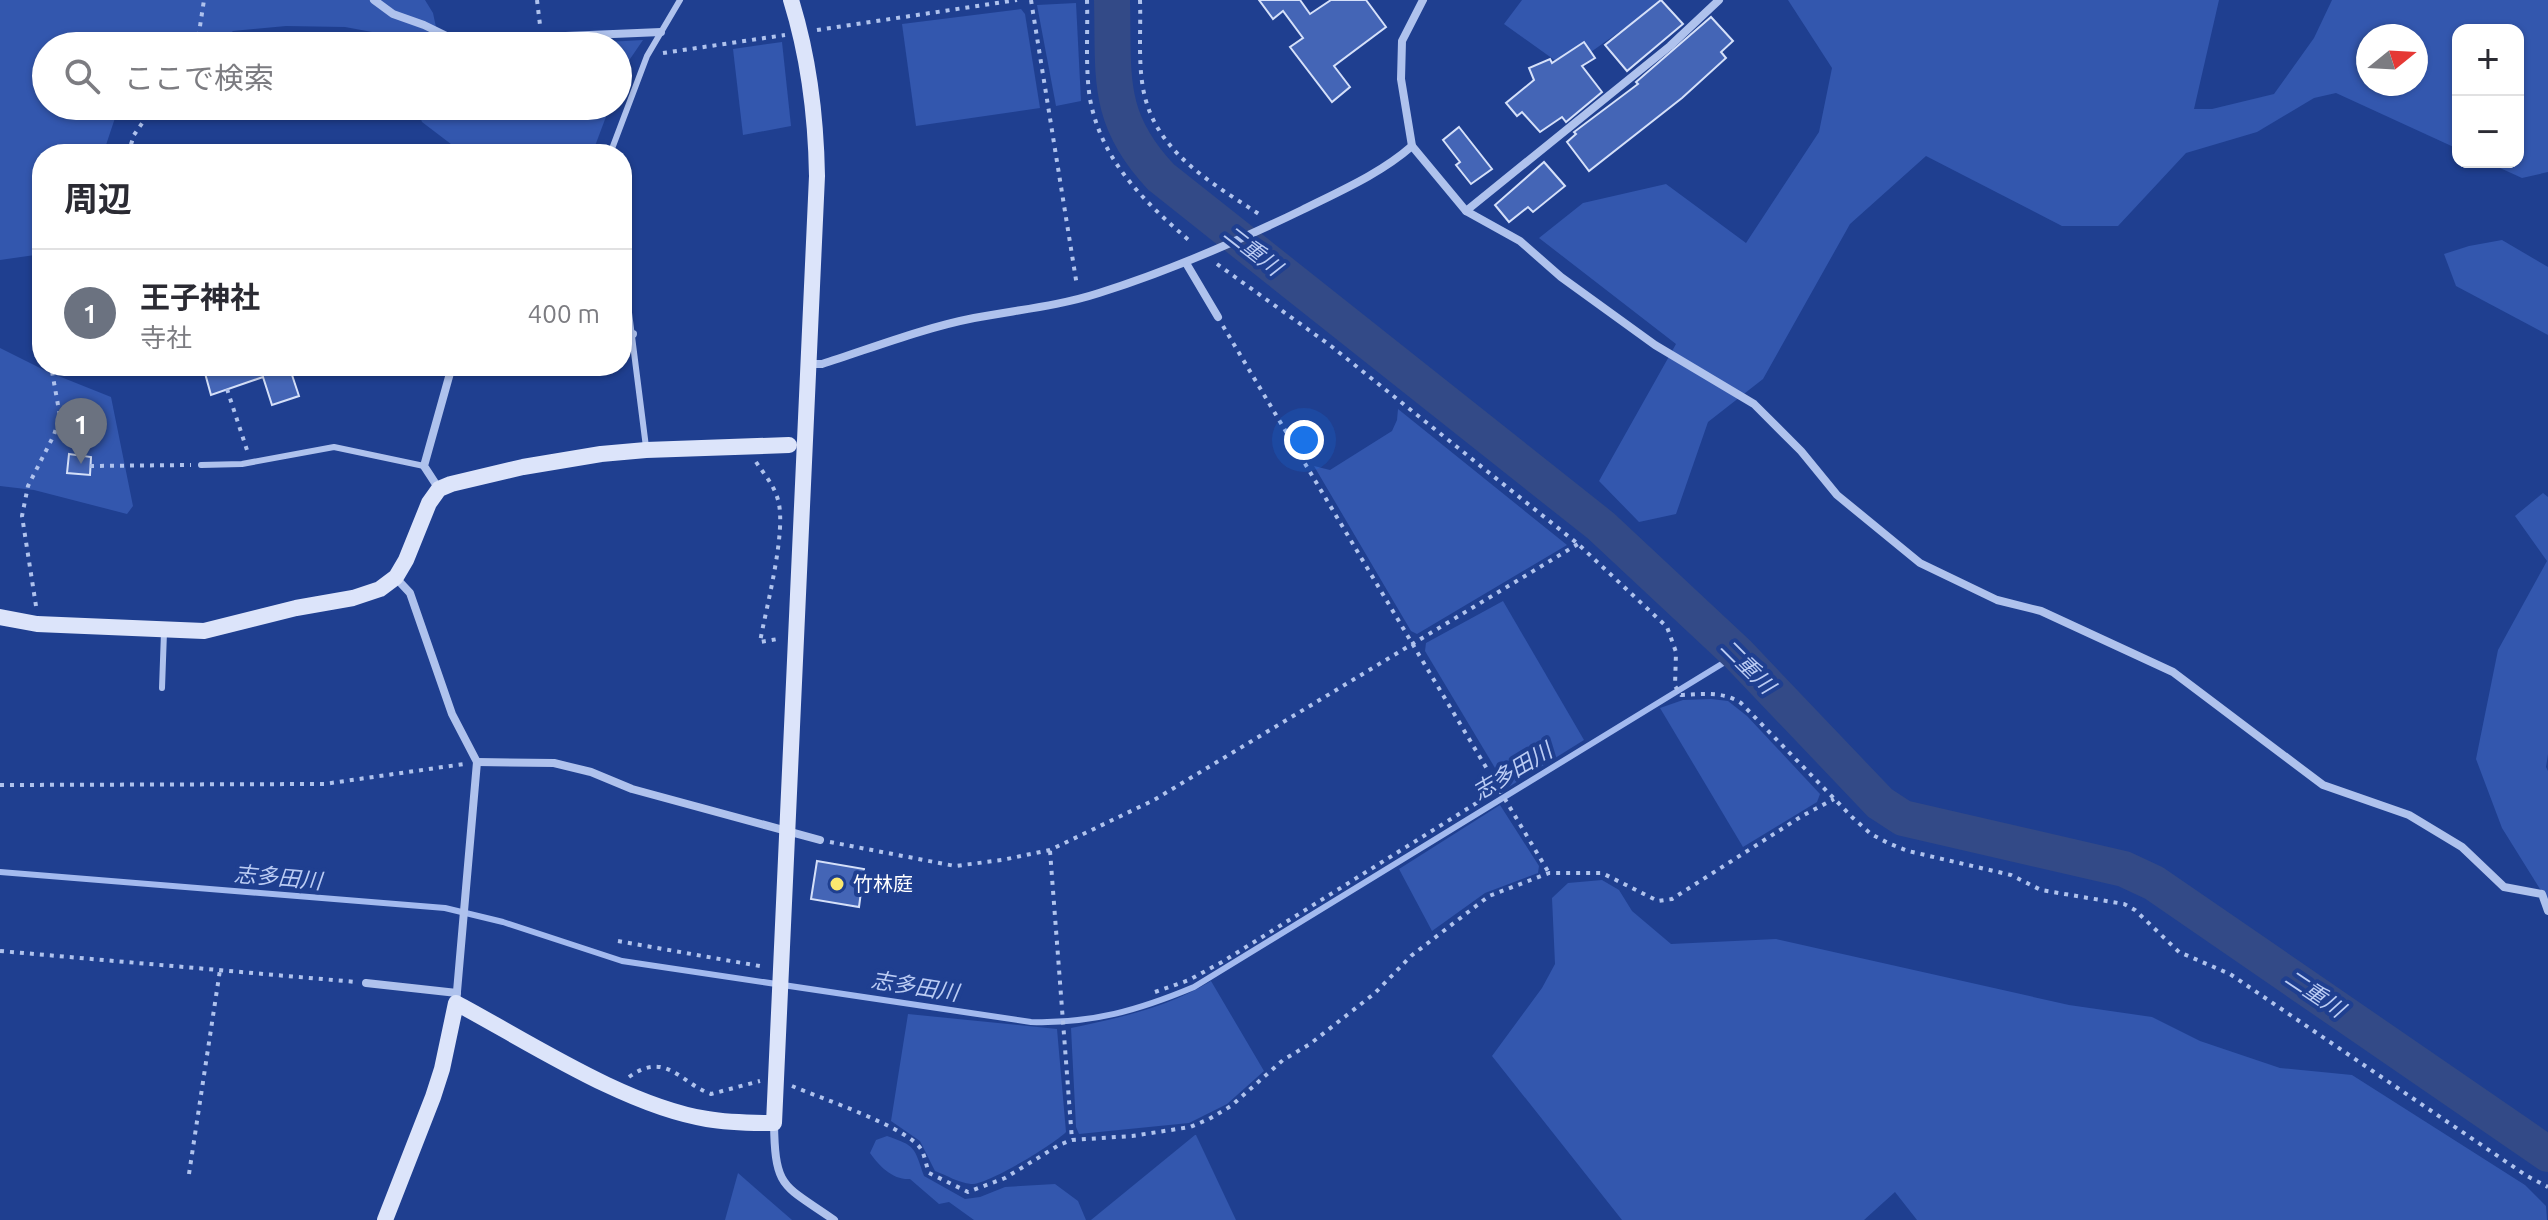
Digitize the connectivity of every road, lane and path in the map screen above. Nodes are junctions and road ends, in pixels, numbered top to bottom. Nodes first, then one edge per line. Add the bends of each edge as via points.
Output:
1 (204, 0) edge
2 (374, 0) edge
3 (537, 0) edge
4 (680, 0) edge
5 (791, 0) edge
6 (1017, 0) edge
7 (1031, 0) edge
8 (1087, 0) edge
9 (1140, 0) edge
10 (1423, 0) edge
11 (1719, 0) edge
12 (199, 32) edge
13 (438, 32) edge
14 (541, 32) edge
15 (661, 32) junction
16 (632, 33) edge
17 (801, 34) junction
18 (647, 56) junction
19 (632, 96) edge
20 (144, 120) edge
21 (623, 120) edge
22 (131, 144) edge
23 (614, 144) edge
24 (1412, 146) junction
25 (1466, 211) junction
26 (1274, 224) junction
27 (1205, 255) junction
28 (1186, 263) junction
29 (1079, 299) junction
30 (1218, 317) joint
31 (632, 328) edge
32 (633, 334) joint
33 (807, 364) junction
34 (53, 376) edge
35 (449, 376) edge
36 (227, 389) dead end
37 (796, 445) junction
38 (744, 446) junction
39 (646, 450) junction
40 (251, 460) junction
41 (201, 465) joint
42 (90, 466) dead end
43 (424, 466) junction
44 (439, 489) junction
45 (1578, 544) junction
46 (396, 577) junction
47 (0, 617) edge
48 (37, 624) junction
49 (164, 631) junction
50 (780, 639) dead end
51 (1411, 643) junction
52 (162, 688) dead end
53 (477, 762) junction
54 (0, 785) edge
55 (1499, 789) junction
56 (1834, 799) junction
57 (786, 829) junction
58 (820, 840) joint
59 (1050, 850) junction
60 (1549, 873) junction
61 (2548, 911) edge
62 (618, 941) dead end
63 (0, 951) edge
64 (781, 969) junction
65 (220, 970) junction
66 (366, 983) joint
67 (1155, 992) dead end
68 (456, 998) junction
69 (775, 1081) junction
70 (614, 1088) junction
71 (774, 1123) junction
72 (1072, 1140) junction
73 (189, 1174) dead end
74 (2548, 1187) edge
75 (385, 1220) edge
76 (834, 1220) edge

1 - 12 path
2 - 13 street via 393,14
3 - 14 path
4 - 15 lane
5 - 17 street
6 - 17 path
7 - 29 path
8 - 27 path via 1090,97 1107,151 1134,188
9 - 26 path via 1142,84 1153,124 1182,160
10 - 24 street via 1402,41 1401,79
11 - 25 street
15 - 16 street
15 - 18 lane
17 - 18 path
17 - 33 street via 811,87 817,176
18 - 19 lane
20 - 22 path
21 - 23 lane
24 - 25 street
24 - 26 street via 1395,161
25 - 61 street via 1520,241 1655,345 1754,404 1837,495 1920,563 2173,672 2323,785 2409,815 2462,847 2504,887 2542,894
26 - 27 street
27 - 28 street
27 - 45 path via 1331,346
28 - 29 street
28 - 30 street
29 - 33 street via 971,319
30 - 51 path
31 - 32 lane
32 - 39 lane
33 - 37 street
34 - 48 path via 60,416 28,486 22,516
35 - 43 street
36 - 40 path
37 - 38 street
37 - 57 street
38 - 39 street
38 - 50 path via 772,484 779,504 779,539 760,642
39 - 44 street via 523,467
40 - 41 lane
40 - 43 lane via 334,447
41 - 42 path
43 - 44 street
44 - 46 street
45 - 51 path
45 - 56 path via 1667,627 1676,652 1675,686 1681,695 1713,694 1741,703
46 - 49 street via 353,598 204,631
46 - 53 street via 410,593 452,714
47 - 48 street
48 - 49 street
49 - 52 lane
51 - 55 path
51 - 59 path via 1154,800
53 - 54 path via 324,784
53 - 57 street via 554,763
53 - 68 street
55 - 60 path
55 - 67 path via 1222,962
56 - 60 path via 1672,899 1658,901 1602,873
56 - 74 path via 1871,834 1908,851 2011,875 2041,890 2124,904 2179,952 2230,974
57 - 58 street
57 - 64 street
58 - 59 path via 955,866
59 - 72 path
60 - 72 path via 1489,896 1411,956 1364,1002 1209,1119 1132,1136
62 - 64 path
63 - 65 path
64 - 69 street
65 - 66 path
65 - 73 path
66 - 68 street
68 - 70 street
68 - 75 street via 437,1083
69 - 70 path via 711,1094 661,1066 638,1070
69 - 71 street
69 - 72 path via 890,1127 914,1141 929,1173 968,1192 1005,1178
70 - 71 street via 705,1119
71 - 76 street via 778,1173 785,1186

